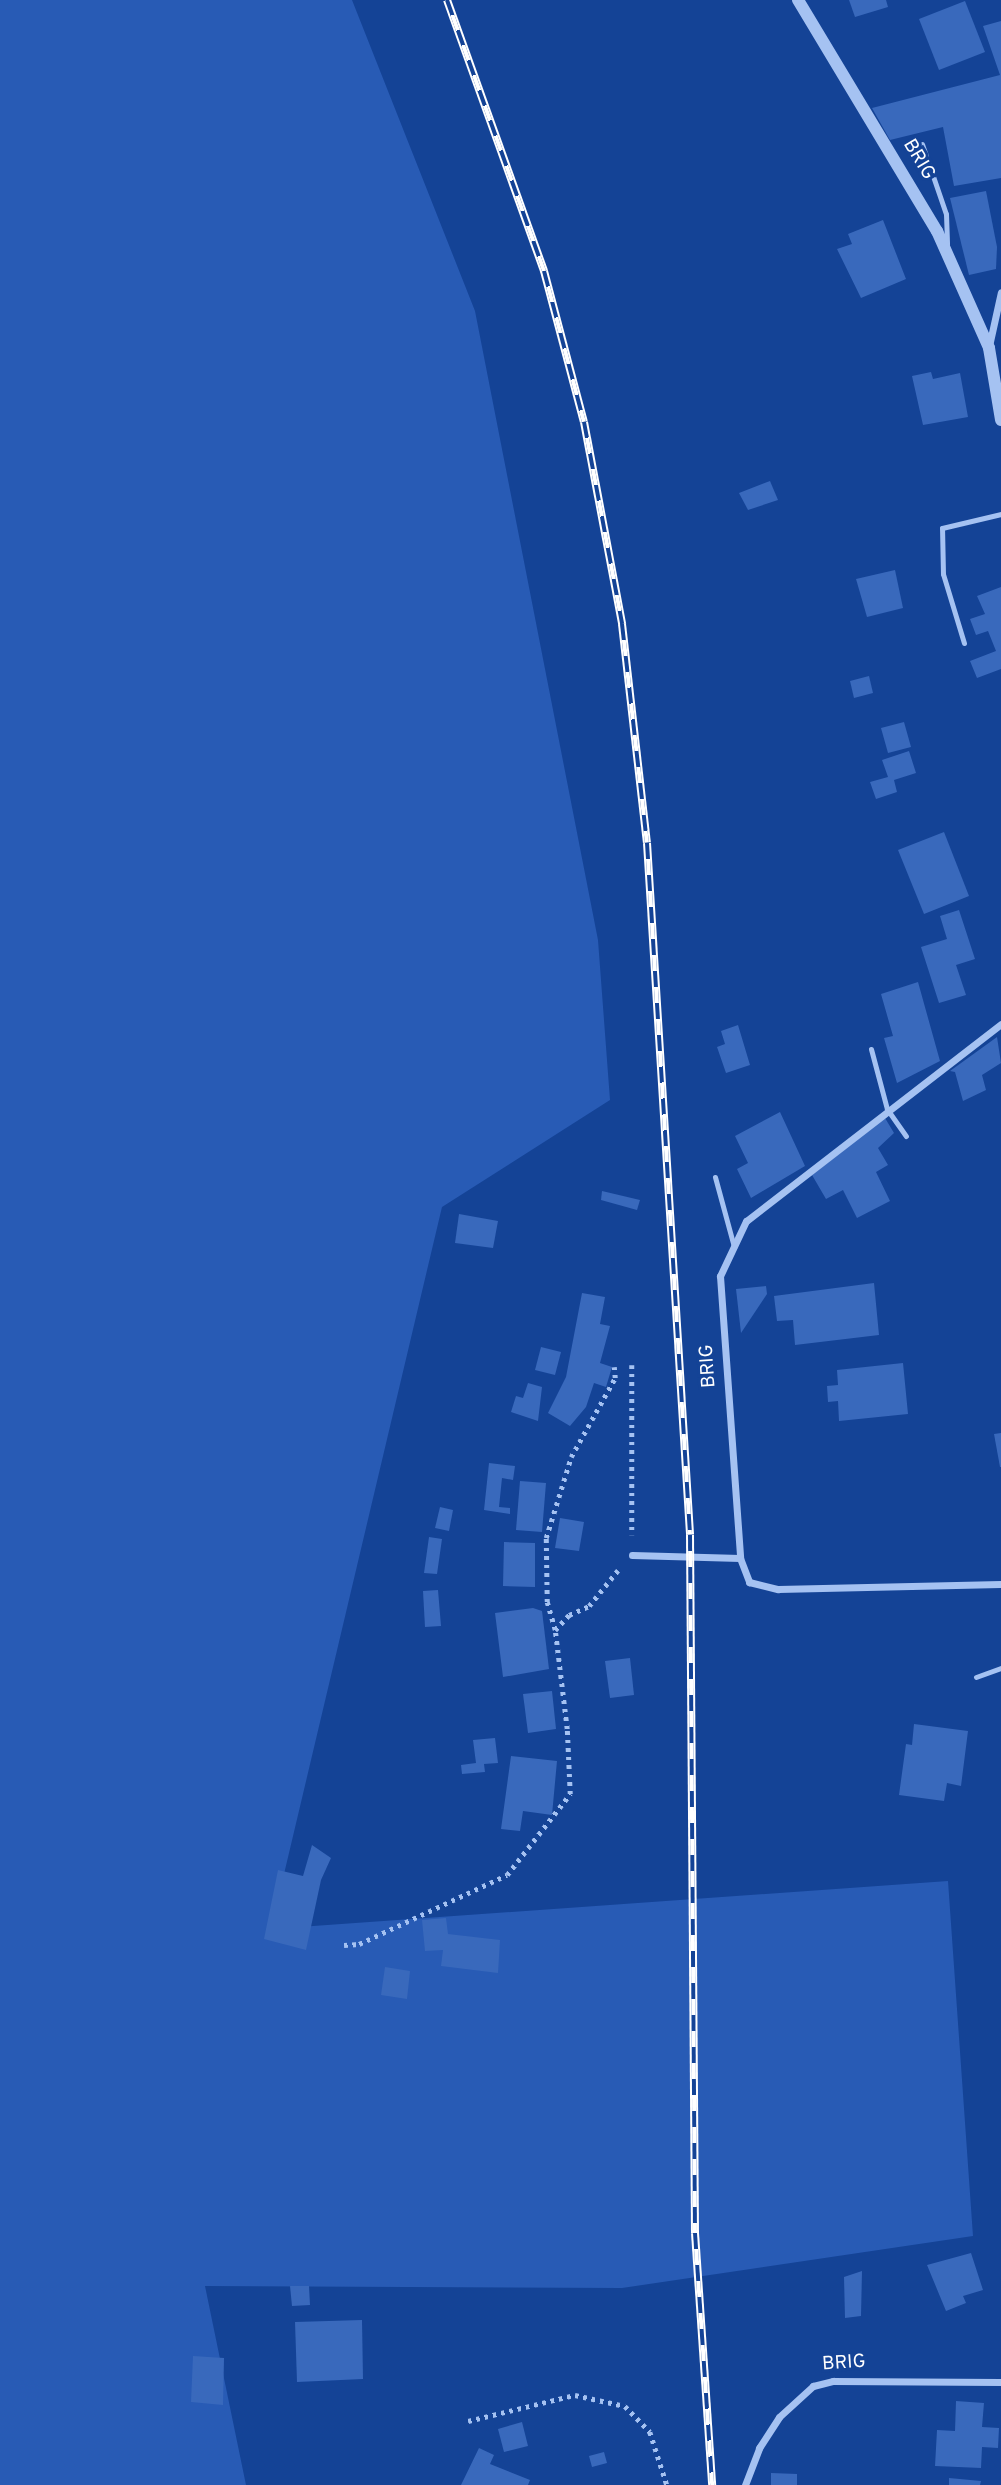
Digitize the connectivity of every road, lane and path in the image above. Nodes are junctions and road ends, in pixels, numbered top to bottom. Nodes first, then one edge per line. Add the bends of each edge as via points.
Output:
1 (798, 0) edge
2 (922, 144) dead end
3 (947, 255) junction
4 (1001, 292) edge
5 (989, 348) junction
6 (1001, 420) edge
7 (1001, 514) edge
8 (964, 643) dead end
9 (1001, 1024) edge
10 (871, 1049) dead end
11 (887, 1109) junction
12 (906, 1136) dead end
13 (715, 1177) dead end
14 (734, 1247) junction
15 (632, 1365) dead end
16 (614, 1367) dead end
17 (632, 1555) joint
18 (740, 1558) junction
19 (611, 1579) dead end
20 (1001, 1584) edge
21 (555, 1630) junction
22 (1001, 1668) edge
23 (976, 1676) dead end
24 (344, 1945) dead end
25 (1001, 2382) edge
26 (468, 2421) dead end
27 (667, 2485) edge
28 (745, 2485) edge

1 - 3 street, BRIG
2 - 3 lane via 946,214
3 - 5 street, BRIG
4 - 5 street, BRIG
5 - 6 street, BRIG
7 - 8 lane via 942,528 943,574
9 - 11 street, BRIG
10 - 11 lane
11 - 12 lane
11 - 14 street, BRIG via 746,1221
13 - 14 lane
14 - 18 street, BRIG via 720,1276
15 - 17 path
16 - 21 path via 615,1378 571,1457 546,1538 547,1602
17 - 18 street
18 - 20 street via 749,1582 778,1589
19 - 21 path via 589,1606 569,1615
21 - 24 path via 570,1794 507,1875 359,1944
22 - 23 lane
25 - 28 street, BRIG via 833,2381 813,2386 779,2417 759,2448
26 - 27 path via 575,2395 625,2406 650,2432

